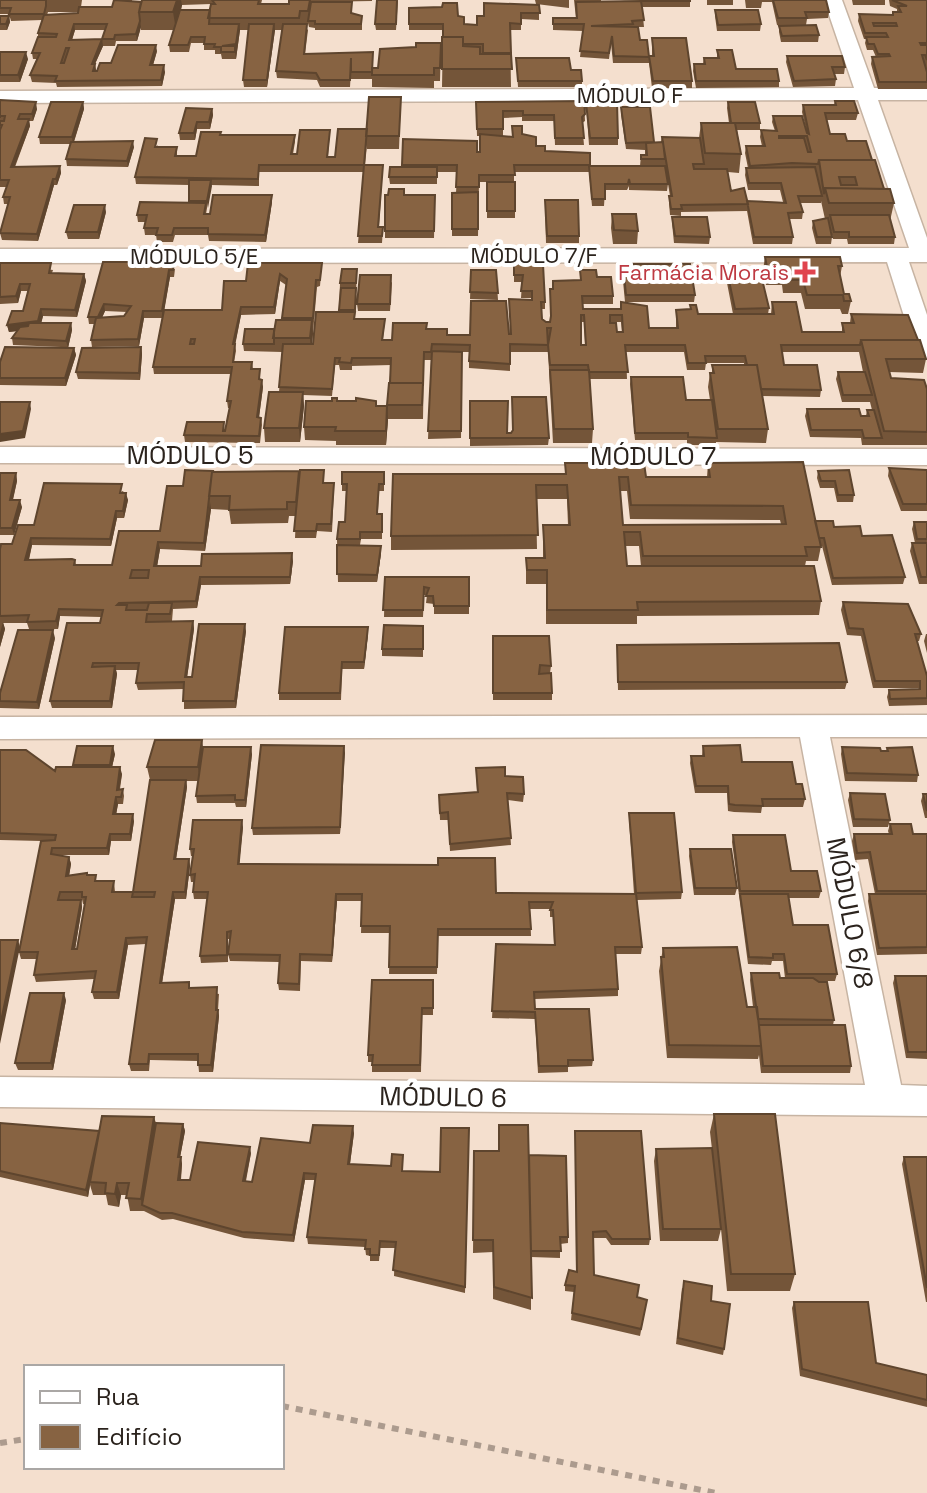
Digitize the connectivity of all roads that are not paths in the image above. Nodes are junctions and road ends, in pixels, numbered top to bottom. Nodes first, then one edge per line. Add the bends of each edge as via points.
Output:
1 (833, 0) edge
2 (864, 94) junction
3 (927, 94) edge
4 (0, 97) edge
5 (387, 255) joint
6 (924, 255) edge
7 (0, 256) edge
8 (896, 256) junction
9 (927, 351) edge
10 (0, 455) edge
11 (380, 456) joint
12 (927, 457) edge
13 (813, 726) junction
14 (927, 726) edge
15 (0, 728) edge
16 (0, 1092) edge
17 (886, 1101) junction
18 (927, 1101) edge

1 - 2 street
2 - 3 street, MÓDULO F
2 - 4 street, MÓDULO F
2 - 6 street
5 - 7 street, MÓDULO 5/E
5 - 8 street, MÓDULO 7/F
6 - 8 street, MÓDULO 7/F
8 - 9 street
10 - 11 street, MÓDULO 5
11 - 12 street, MÓDULO 7
13 - 14 street
13 - 15 street
13 - 17 street, MÓDULO 6/8
16 - 17 street, MÓDULO 6
17 - 18 street, MÓDULO 6

